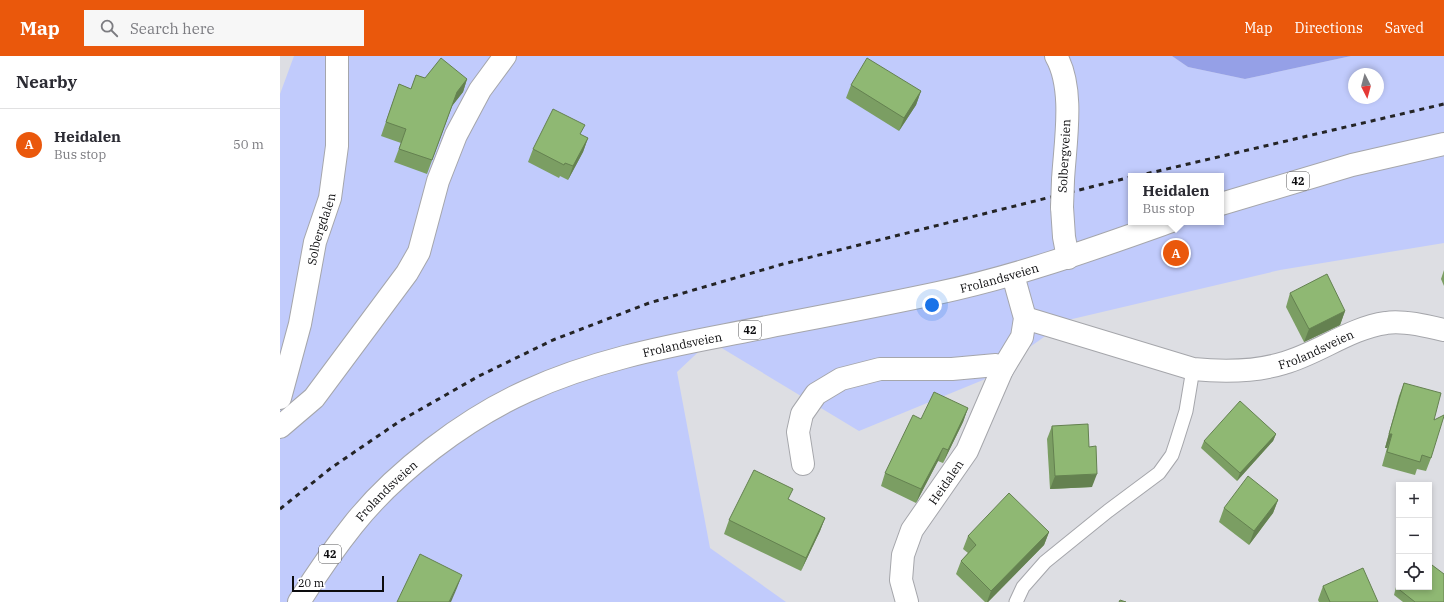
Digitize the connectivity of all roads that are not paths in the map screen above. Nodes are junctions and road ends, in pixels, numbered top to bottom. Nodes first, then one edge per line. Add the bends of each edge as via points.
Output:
1 (338, 56) edge
2 (505, 56) edge
3 (1056, 56) edge
4 (1444, 144) edge
5 (1224, 203) edge
6 (1161, 225) edge
7 (1068, 258) junction
8 (1013, 275) junction
9 (1025, 318) junction
10 (1444, 330) edge
11 (1193, 369) junction
12 (1002, 370) junction
13 (280, 398) edge
14 (280, 427) edge
15 (803, 464) dead end
16 (300, 602) edge
17 (907, 602) edge
18 (1016, 602) edge

1 - 13 street, Solbergdalen via 337,146 330,198 315,242 300,324
2 - 14 street via 480,90 456,135 438,181 419,252 407,273 314,398
3 - 7 street, Solbergveien, bridge via 1063,68 1067,110 1062,207
4 - 5 street, 42 via 1352,165
6 - 7 street, Frolandsveien / 42
7 - 8 street, Frolandsveien / 42
8 - 9 street, Heidalen
8 - 16 street, Frolandsveien / 42 via 939,293 663,347 584,368 526,391 474,420 414,463 353,524 327,558
9 - 11 street, Frolandsveien
9 - 12 street, Heidalen via 1022,337
10 - 11 street, Frolandsveien via 1388,322 1371,326 1285,363 1265,368 1217,371
11 - 18 lane via 1186,412 1176,443 1172,455 1159,473 1045,562 1023,587
12 - 15 street via 996,365 952,369 880,369 840,379 816,394 802,414 798,432
12 - 17 street, Heidalen via 966,451 912,530 903,555 901,580

